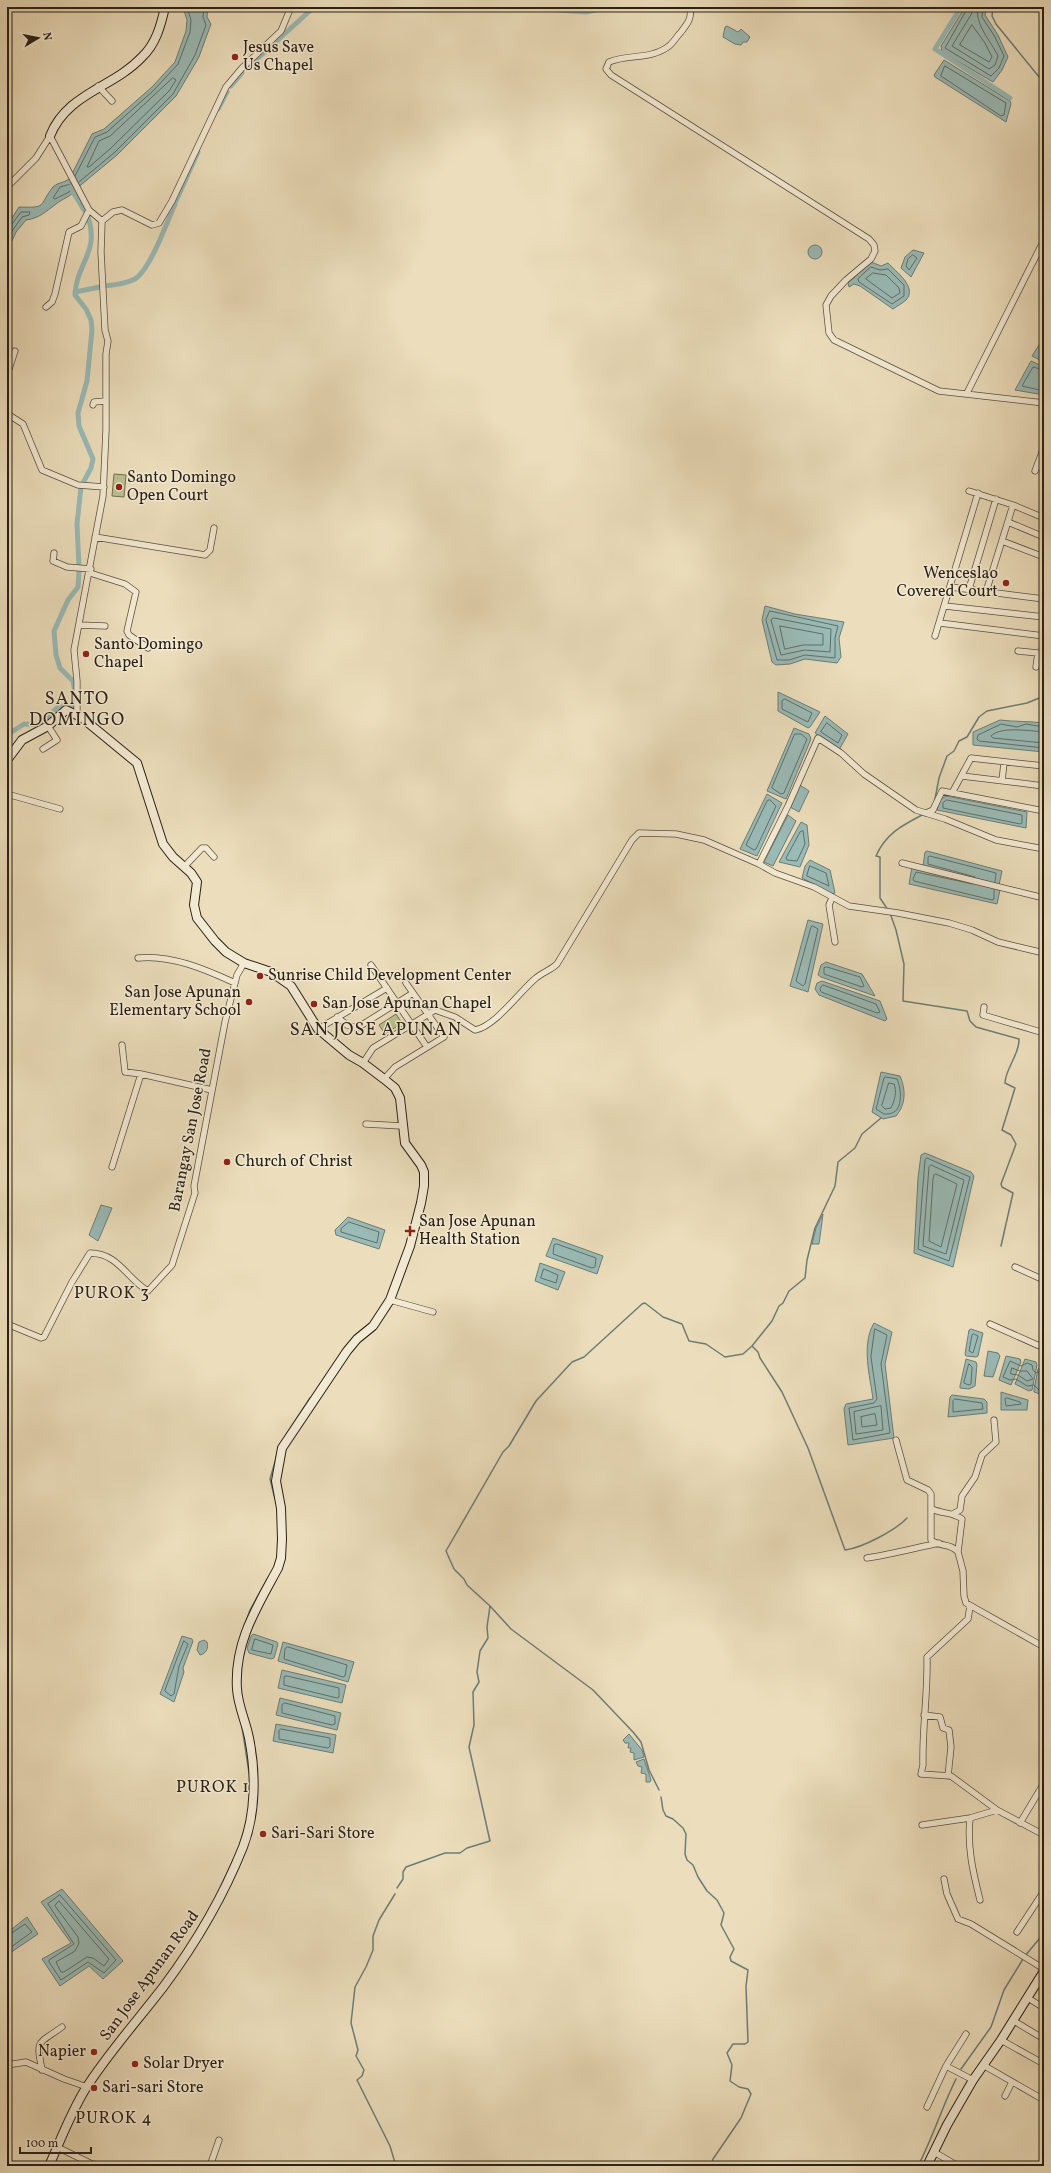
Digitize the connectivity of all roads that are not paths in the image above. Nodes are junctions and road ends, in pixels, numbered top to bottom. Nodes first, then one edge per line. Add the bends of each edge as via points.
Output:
1 (165, 7) edge
2 (291, 7) edge
3 (690, 7) edge
4 (98, 86) junction
5 (112, 101) dead end
6 (50, 136) junction
7 (7, 187) edge
8 (89, 210) junction
9 (102, 221) junction
10 (1044, 240) edge
11 (46, 307) dead end
12 (15, 351) dead end
13 (7, 375) edge
14 (967, 393) junction
15 (106, 401) junction
16 (1044, 403) edge
17 (94, 405) dead end
18 (7, 411) edge
19 (1044, 447) edge
20 (1035, 471) dead end
21 (104, 488) junction
22 (969, 491) dead end
23 (978, 493) junction
24 (996, 499) junction
25 (1013, 505) junction
26 (1044, 518) edge
27 (1008, 522) junction
28 (214, 528) dead end
29 (95, 537) junction
30 (1044, 537) edge
31 (1002, 541) junction
32 (54, 553) dead end
33 (1044, 557) edge
34 (90, 571) junction
35 (950, 587) junction
36 (968, 589) junction
37 (986, 592) junction
38 (1044, 599) edge
39 (945, 606) junction
40 (1044, 617) edge
41 (940, 623) junction
42 (79, 624) junction
43 (105, 626) dead end
44 (935, 636) dead end
45 (1044, 636) edge
46 (148, 648) dead end
47 (1018, 651) dead end
48 (1041, 653) edge
49 (1036, 667) dead end
50 (76, 715) junction
51 (48, 726) junction
52 (43, 749) dead end
53 (7, 760) edge
54 (1004, 762) junction
55 (1044, 766) edge
56 (962, 776) junction
57 (1002, 781) junction
58 (1044, 786) edge
59 (952, 793) junction
60 (7, 794) edge
61 (60, 809) dead end
62 (1044, 811) edge
63 (926, 813) junction
64 (1044, 849) edge
65 (214, 857) dead end
66 (902, 863) dead end
67 (759, 864) junction
68 (184, 867) junction
69 (832, 898) junction
70 (1044, 898) edge
71 (835, 942) dead end
72 (1044, 953) edge
73 (138, 958) dead end
74 (244, 963) junction
75 (372, 965) dead end
76 (406, 982) dead end
77 (235, 983) junction
78 (387, 988) junction
79 (414, 993) junction
80 (397, 1003) junction
81 (984, 1007) dead end
82 (427, 1014) junction
83 (337, 1017) junction
84 (412, 1024) junction
85 (318, 1030) junction
86 (1044, 1033) edge
87 (122, 1045) dead end
88 (427, 1047) junction
89 (364, 1063) junction
90 (141, 1074) junction
91 (384, 1079) junction
92 (212, 1090) junction
93 (366, 1124) dead end
94 (402, 1126) junction
95 (112, 1167) dead end
96 (1015, 1267) dead end
97 (1044, 1280) edge
98 (390, 1300) junction
99 (433, 1312) dead end
100 (7, 1324) edge
101 (990, 1324) dead end
102 (1044, 1348) edge
103 (994, 1420) dead end
104 (896, 1440) dead end
105 (932, 1509) junction
106 (952, 1514) junction
107 (939, 1543) junction
108 (958, 1552) junction
109 (867, 1558) dead end
110 (970, 1606) junction
111 (1044, 1647) edge
112 (924, 1715) junction
113 (948, 1776) junction
114 (1044, 1783) edge
115 (997, 1810) junction
116 (970, 1818) junction
117 (1020, 1823) junction
118 (922, 1824) dead end
119 (1044, 1835) edge
120 (944, 1879) dead end
121 (1044, 1891) edge
122 (980, 1900) dead end
123 (1017, 1932) dead end
124 (1044, 1970) edge
125 (1028, 1998) junction
126 (1044, 2008) edge
127 (1014, 2021) junction
128 (62, 2027) dead end
129 (966, 2034) dead end
130 (1044, 2039) edge
131 (1001, 2040) junction
132 (1044, 2064) edge
133 (7, 2065) edge
134 (983, 2065) junction
135 (946, 2066) junction
136 (42, 2070) junction
137 (973, 2080) junction
138 (1012, 2082) junction
139 (87, 2086) junction
140 (1005, 2096) dead end
141 (1044, 2100) edge
142 (927, 2107) dead end
143 (219, 2140) dead end
144 (57, 2147) junction
145 (934, 2152) junction
146 (49, 2166) edge
147 (107, 2166) edge
148 (210, 2166) edge
149 (927, 2166) edge
150 (958, 2166) edge

1 - 4 street via 158,32 143,57 121,74
2 - 9 street via 281,31 226,86 172,201 159,223 152,224 122,210 113,212
3 - 14 street via 691,16 687,24 669,46 646,56 619,58 609,62 606,69 611,75 869,239 875,251 871,258 846,280 826,305 829,333 834,340 939,391
4 - 5 street
4 - 6 street via 63,115
6 - 7 street via 36,158
6 - 8 street
8 - 9 street
8 - 11 street via 81,226 69,232 52,302
9 - 15 street via 105,330 108,341
10 - 14 street
12 - 13 street
14 - 16 street
15 - 17 street via 94,402
15 - 21 street
18 - 21 street via 23,424 42,470 78,485
19 - 20 street
21 - 29 street
22 - 23 street
23 - 24 street
23 - 35 street
24 - 25 street
24 - 36 street
25 - 26 street
25 - 27 street
27 - 30 street
27 - 31 street
28 - 29 street via 210,550 205,555
29 - 34 street
31 - 33 street
31 - 37 street
32 - 34 street via 53,561 67,567
34 - 42 street
34 - 46 street via 125,584 136,592 127,631
35 - 36 street
35 - 39 street
36 - 37 street
37 - 38 street
39 - 40 street
39 - 41 street
41 - 44 street
41 - 45 street
42 - 43 street
42 - 50 street via 74,650 77,681
47 - 48 street
48 - 49 street
50 - 51 street via 66,710
50 - 68 street, San Jose Apunan Road via 137,763 163,844
51 - 52 street via 57,740
51 - 53 street via 22,740
54 - 55 street
54 - 56 street via 971,758
54 - 57 street
56 - 57 street
56 - 59 street
57 - 58 street
59 - 62 street
59 - 63 street via 942,791 933,810
60 - 61 street
63 - 64 street via 945,818 996,840
63 - 67 street via 916,810 895,796 818,738
65 - 68 street via 206,848 202,848
66 - 70 street
67 - 69 street via 775,873 814,887
67 - 82 street via 693,837 639,833 632,840 558,964 537,977 484,1028 476,1030 440,1010
68 - 74 street, San Jose Apunan Road via 197,882 194,905 197,918 220,946
69 - 71 street via 829,905
69 - 72 street via 849,906 898,912 949,923 998,942
73 - 77 street via 149,956 189,964
74 - 77 street, Barangay San Jose Road
74 - 85 street, San Jose Apunan Road via 271,972 291,986
75 - 78 street
76 - 79 street
77 - 92 street, Barangay San Jose Road
78 - 80 street
78 - 83 street
79 - 80 street
79 - 82 street
80 - 83 street via 357,1028 347,1025
80 - 84 street
81 - 86 street via 983,1015
82 - 84 street
82 - 88 street via 444,1037
83 - 85 street
84 - 88 street
84 - 89 street via 373,1048
85 - 89 street, San Jose Apunan Road via 349,1055
87 - 90 street via 125,1072
88 - 91 street via 395,1067
89 - 91 street, San Jose Apunan Road
90 - 92 street
90 - 95 street
91 - 94 street, San Jose Apunan Road via 400,1098
92 - 100 street, Barangay San Jose Road via 194,1186 195,1193 172,1265 148,1291 111,1258 99,1253 90,1253 44,1337
93 - 94 street
94 - 98 street, San Jose Apunan Road via 405,1144 424,1172 424,1186 410,1246
96 - 97 street
98 - 99 street
98 - 139 street, San Jose Apunan Road via 373,1326 347,1351 282,1448 276,1481 281,1508 282,1558 250,1621 238,1669 237,1690 249,1737 253,1771 251,1822 243,1847 212,1914 190,1950
101 - 102 street
103 - 106 street via 996,1442 982,1455 975,1477 962,1496 960,1510
104 - 105 street via 907,1480 928,1490 931,1494
105 - 106 street via 943,1514
105 - 107 street via 932,1540
106 - 108 street via 962,1519
107 - 108 street via 952,1546
107 - 109 street
108 - 110 street via 963,1571 964,1599
110 - 111 street
110 - 112 street via 968,1619 927,1657 928,1688
112 - 113 street via 940,1717 943,1728 949,1730 951,1747
112 - 113 street via 921,1774
113 - 115 street
114 - 117 street
115 - 116 street
115 - 117 street
116 - 118 street
116 - 122 street via 970,1856
117 - 119 street
120 - 124 street via 947,1894 958,1919 971,1924
121 - 123 street
124 - 125 street
125 - 126 street
125 - 127 street
127 - 130 street
127 - 131 street
128 - 136 street via 39,2043
129 - 135 street
131 - 132 street
131 - 134 street
133 - 136 street via 26,2062
134 - 137 street
134 - 138 street
135 - 137 street
135 - 142 street
136 - 139 street
137 - 145 street
138 - 140 street
138 - 141 street
139 - 144 street, San Jose Apunan Road via 71,2113
143 - 148 street
144 - 146 street, San Jose Apunan Road
144 - 147 street via 92,2164
145 - 149 street
145 - 150 street

